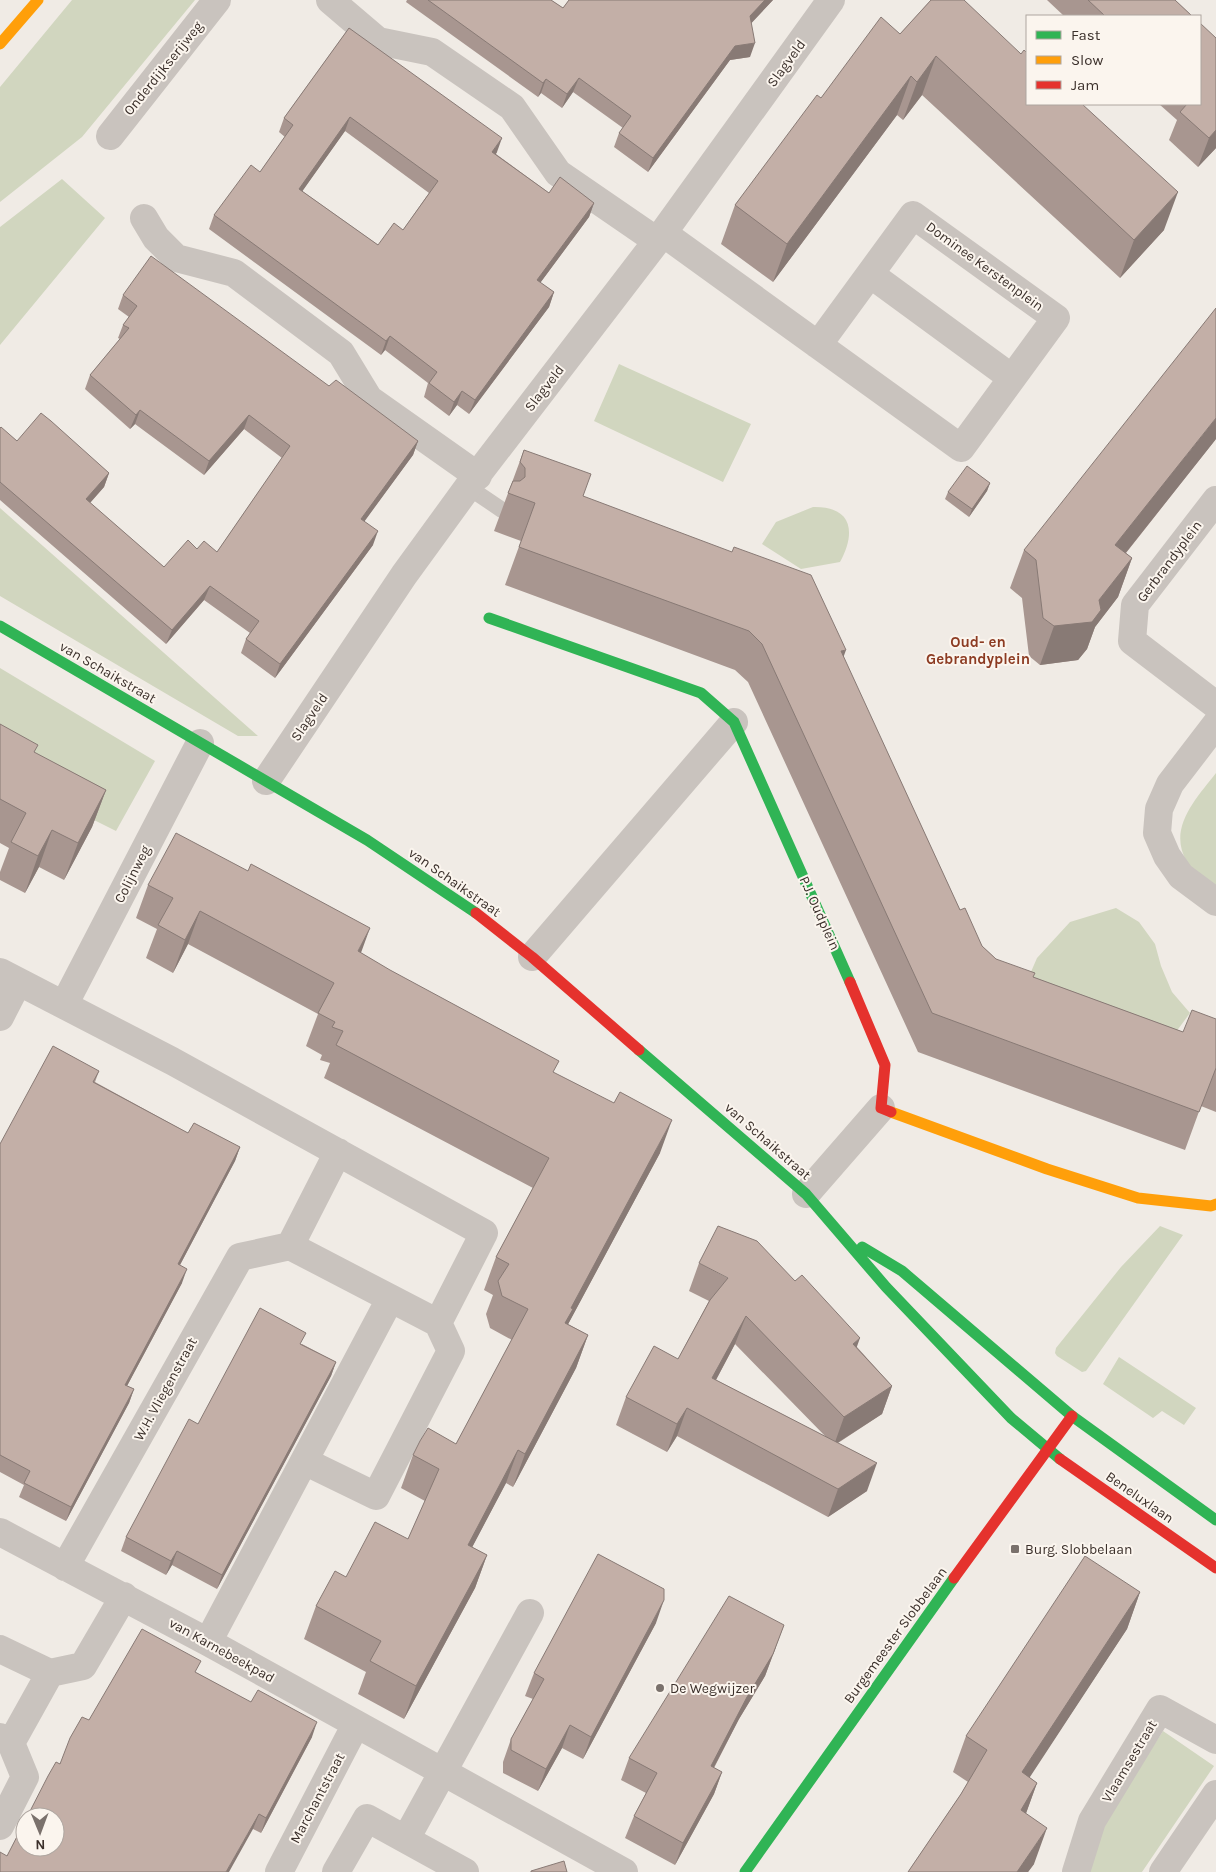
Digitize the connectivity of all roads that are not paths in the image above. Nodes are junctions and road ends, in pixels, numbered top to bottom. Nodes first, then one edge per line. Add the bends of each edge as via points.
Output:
1 (38, 0) edge
2 (217, 0) edge
3 (330, 0) edge
4 (831, 0) edge
5 (0, 44) edge
6 (110, 136) dead end
7 (144, 218) dead end
8 (660, 237) junction
9 (870, 274) junction
10 (818, 345) junction
11 (1012, 378) junction
12 (473, 481) junction
13 (1216, 500) edge
14 (502, 510) dead end
15 (489, 618) dead end
16 (0, 626) edge
17 (1216, 705) edge
18 (734, 722) junction
19 (1216, 724) edge
20 (200, 743) junction
21 (266, 781) junction
22 (1216, 902) edge
23 (532, 957) junction
24 (9, 977) edge
25 (64, 1005) junction
26 (0, 1018) edge
27 (881, 1108) junction
28 (338, 1152) junction
29 (806, 1194) junction
30 (1216, 1204) edge
31 (841, 1234) junction
32 (290, 1246) junction
33 (390, 1299) junction
34 (438, 1323) junction
35 (1072, 1416) junction
36 (1048, 1450) junction
37 (304, 1461) junction
38 (1216, 1520) edge
39 (0, 1532) edge
40 (65, 1566) junction
41 (1216, 1568) edge
42 (124, 1596) junction
43 (530, 1613) dead end
44 (208, 1642) junction
45 (0, 1649) edge
46 (50, 1673) junction
47 (356, 1724) junction
48 (1216, 1740) edge
49 (5, 1744) edge
50 (442, 1772) junction
51 (1216, 1794) edge
52 (0, 1826) edge
53 (406, 1840) junction
54 (425, 1862) edge
55 (279, 1872) edge
56 (336, 1872) edge
57 (465, 1872) edge
58 (624, 1872) edge
59 (745, 1872) edge
60 (1076, 1872) edge
61 (1163, 1872) edge

1 - 5 main road
2 - 6 street, Onderdijkserijweg
3 - 8 street, Dominee Kerstenplein via 378,41 432,52 512,107 558,173
4 - 8 street, Slagveld
7 - 12 street via 156,238 176,258 234,273 341,353 369,399
8 - 10 street, Dominee Kerstenplein
8 - 12 street, Slagveld
9 - 10 street, Dominee Kerstenplein
9 - 11 street
9 - 11 street, Dominee Kerstenplein via 913,215 1056,318
10 - 11 street, Dominee Kerstenplein via 961,448
12 - 14 lane
12 - 21 street, Slagveld via 404,575
13 - 17 street, Gerbrandyplein via 1135,605 1132,641
15 - 18 main road, P.J. Oudplein via 700,693
16 - 20 main road, van Schaikstraat
18 - 23 street
18 - 27 main road, P.J. Oudplein via 858,996 885,1065
19 - 22 street via 1170,784 1159,808 1156,833 1181,876
20 - 21 main road, van Schaikstraat
20 - 25 street, Colijnweg
21 - 23 main road, van Schaikstraat via 367,840 467,906
23 - 29 main road, van Schaikstraat
24 - 25 street
24 - 26 street
25 - 28 street
27 - 29 street
27 - 30 main road via 1047,1169 1138,1198
28 - 32 street
28 - 34 street via 484,1233
29 - 31 main road, van Schaikstraat
31 - 35 main road, van Schaikstraat via 902,1271
31 - 36 main road, van Schaikstraat via 886,1287 1011,1418
32 - 33 street
32 - 40 street, W.H. Vliegenstraat via 240,1257
33 - 34 street
33 - 37 street
34 - 37 street via 451,1351 376,1496
35 - 36 main road, Burgemeester Slobbelaan
35 - 38 main road, Beneluxlaan
36 - 41 main road, Beneluxlaan
36 - 59 main road, Burgemeester Slobbelaan
37 - 44 street
39 - 40 street, van Karnebeekpad
40 - 42 street, van Karnebeekpad
42 - 44 street, van Karnebeekpad
42 - 46 street via 83,1666
43 - 50 street
44 - 47 street, van Karnebeekpad
45 - 46 street
46 - 49 street
47 - 50 street, van Karnebeekpad
47 - 55 street, Marchantstraat
48 - 60 street, Vlaamsestraat via 1160,1709 1092,1820
49 - 52 street via 25,1777
50 - 53 street
50 - 58 street, van Karnebeekpad
51 - 61 street
53 - 54 street
53 - 56 street via 367,1818
54 - 57 street

